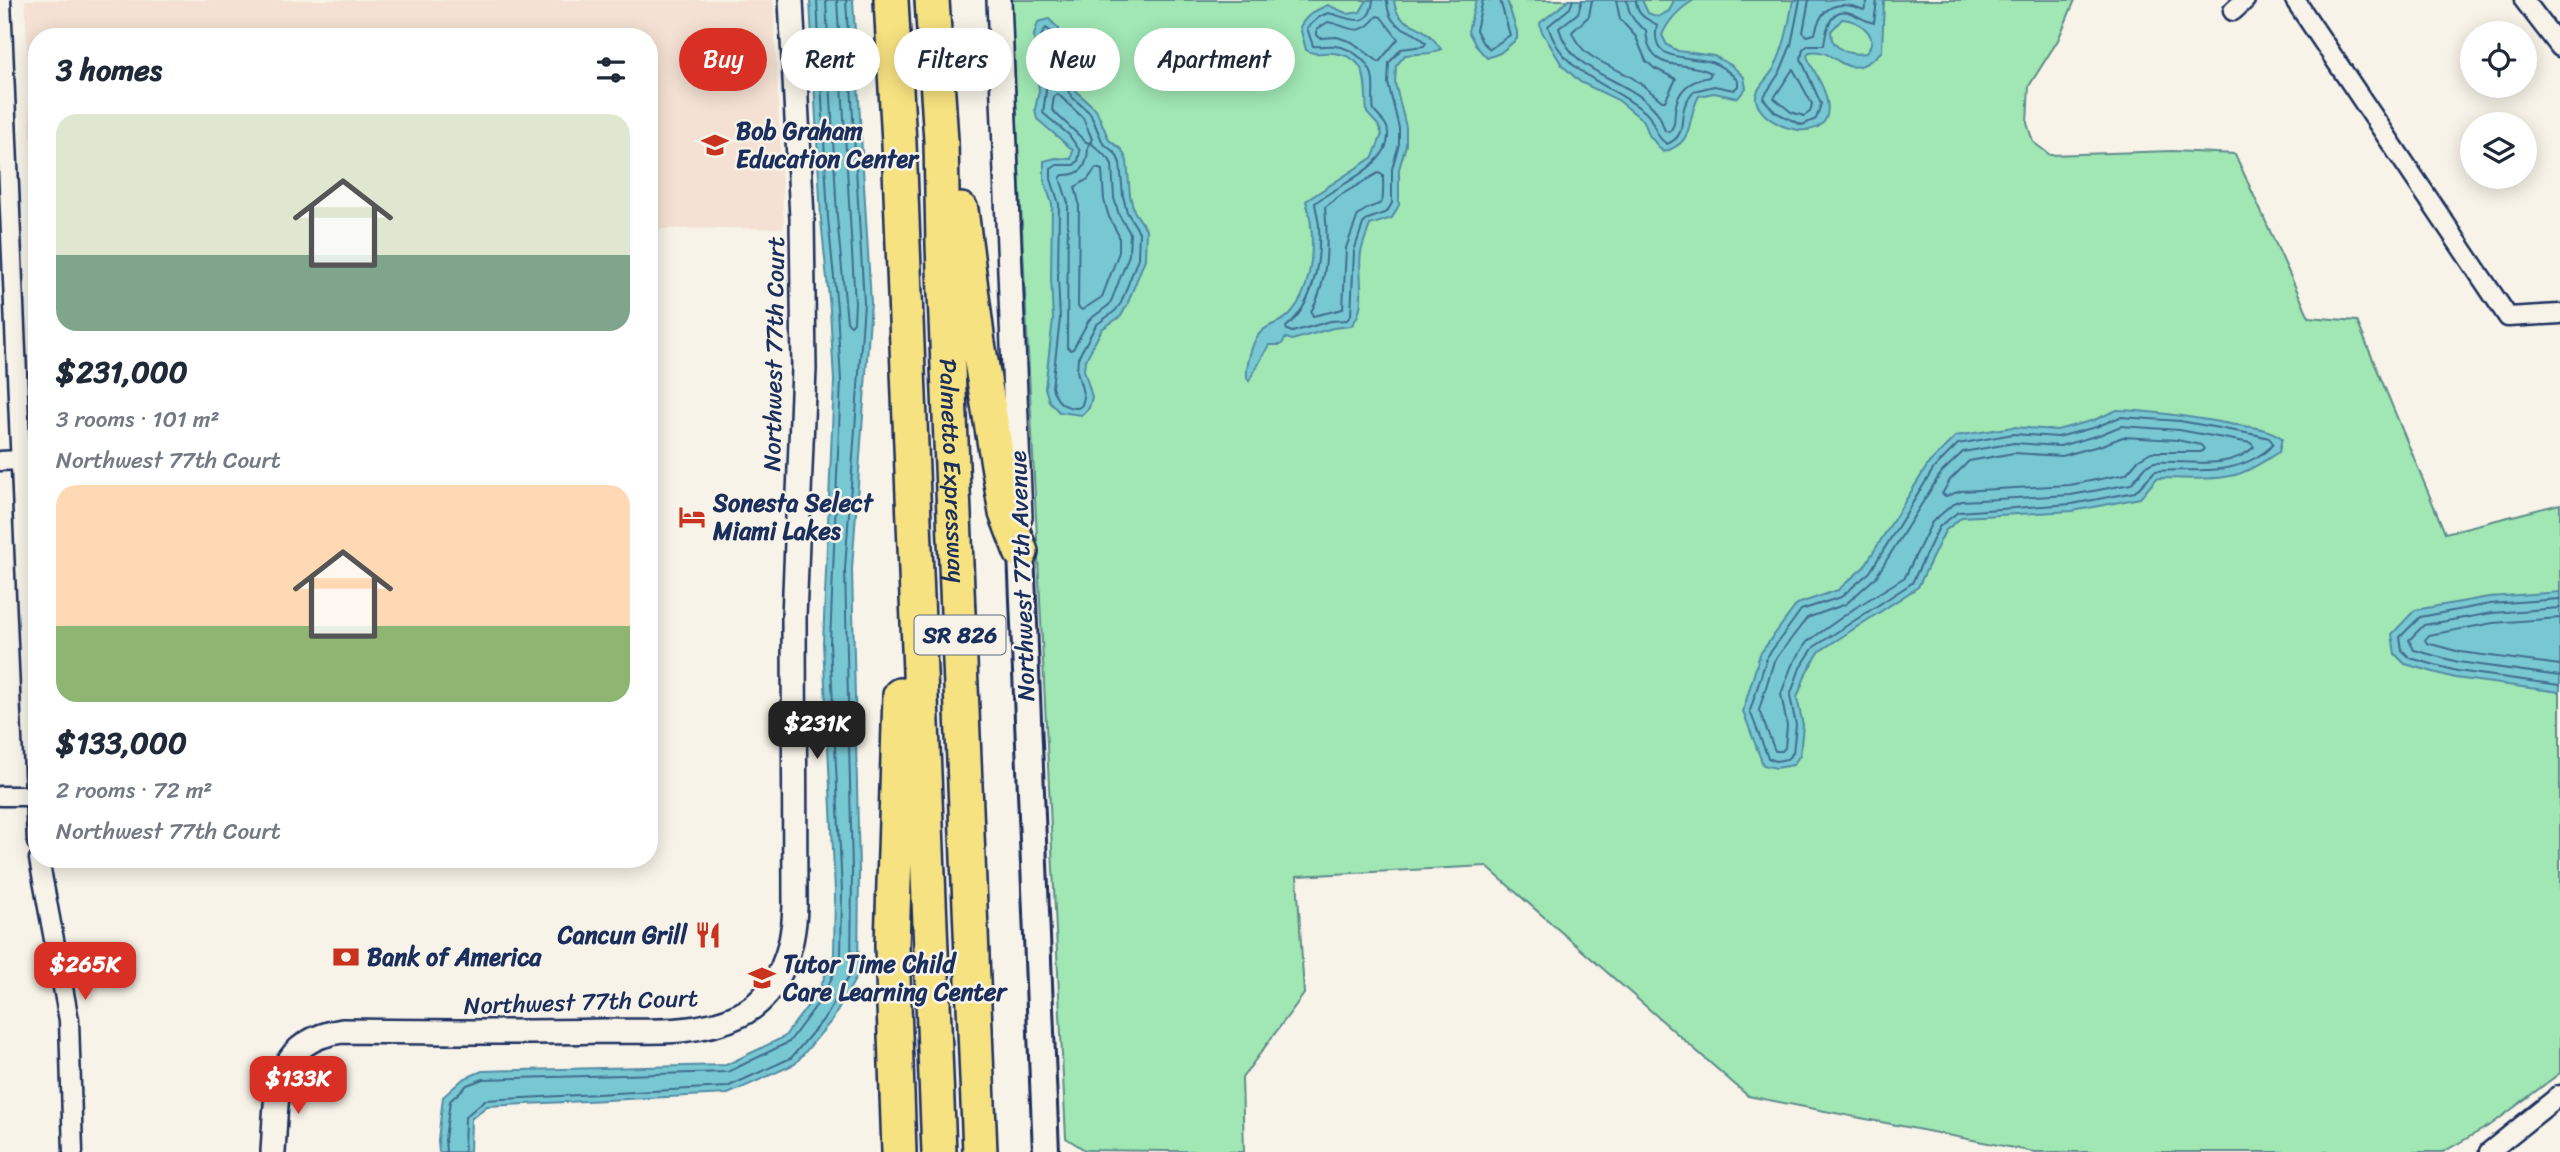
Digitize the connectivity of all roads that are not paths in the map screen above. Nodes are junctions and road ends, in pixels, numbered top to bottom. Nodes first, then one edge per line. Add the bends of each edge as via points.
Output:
1 (1, 0) edge
2 (791, 0) edge
3 (891, 0) edge
4 (932, 0) edge
5 (999, 0) edge
6 (2295, 0) edge
7 (2524, 0) edge
8 (2560, 47) edge
9 (941, 141) junction
10 (2560, 314) edge
11 (20, 460) junction
12 (0, 461) edge
13 (1021, 552) junction
14 (916, 589) junction
15 (28, 667) edge
16 (0, 796) edge
17 (28, 796) edge
18 (41, 868) edge
19 (2560, 1095) edge
20 (899, 1141) edge
21 (938, 1141) edge
22 (989, 1141) edge
23 (73, 1152) edge
24 (273, 1152) edge
25 (1046, 1152) edge
26 (2489, 1152) edge

1 - 11 street
2 - 24 street, Northwest 77th Court via 804,369 794,617 795,906 790,952 762,999 741,1014 684,1029 326,1034 297,1049 281,1073
3 - 14 highway, Palmetto Expressway / SR 826
4 - 9 highway, Palmetto Expressway / SR 826
5 - 13 street, Northwest 77th Avenue
6 - 10 street via 2508,317
7 - 8 street
9 - 13 highway via 961,206 1006,513
9 - 22 highway, Palmetto Expressway / SR 826 via 967,820
11 - 12 street
11 - 15 street
13 - 25 main road, Northwest 77th Avenue
14 - 20 highway via 900,696 892,945
14 - 21 highway, Palmetto Expressway / SR 826
16 - 17 street
18 - 23 street via 69,1020
19 - 26 street

